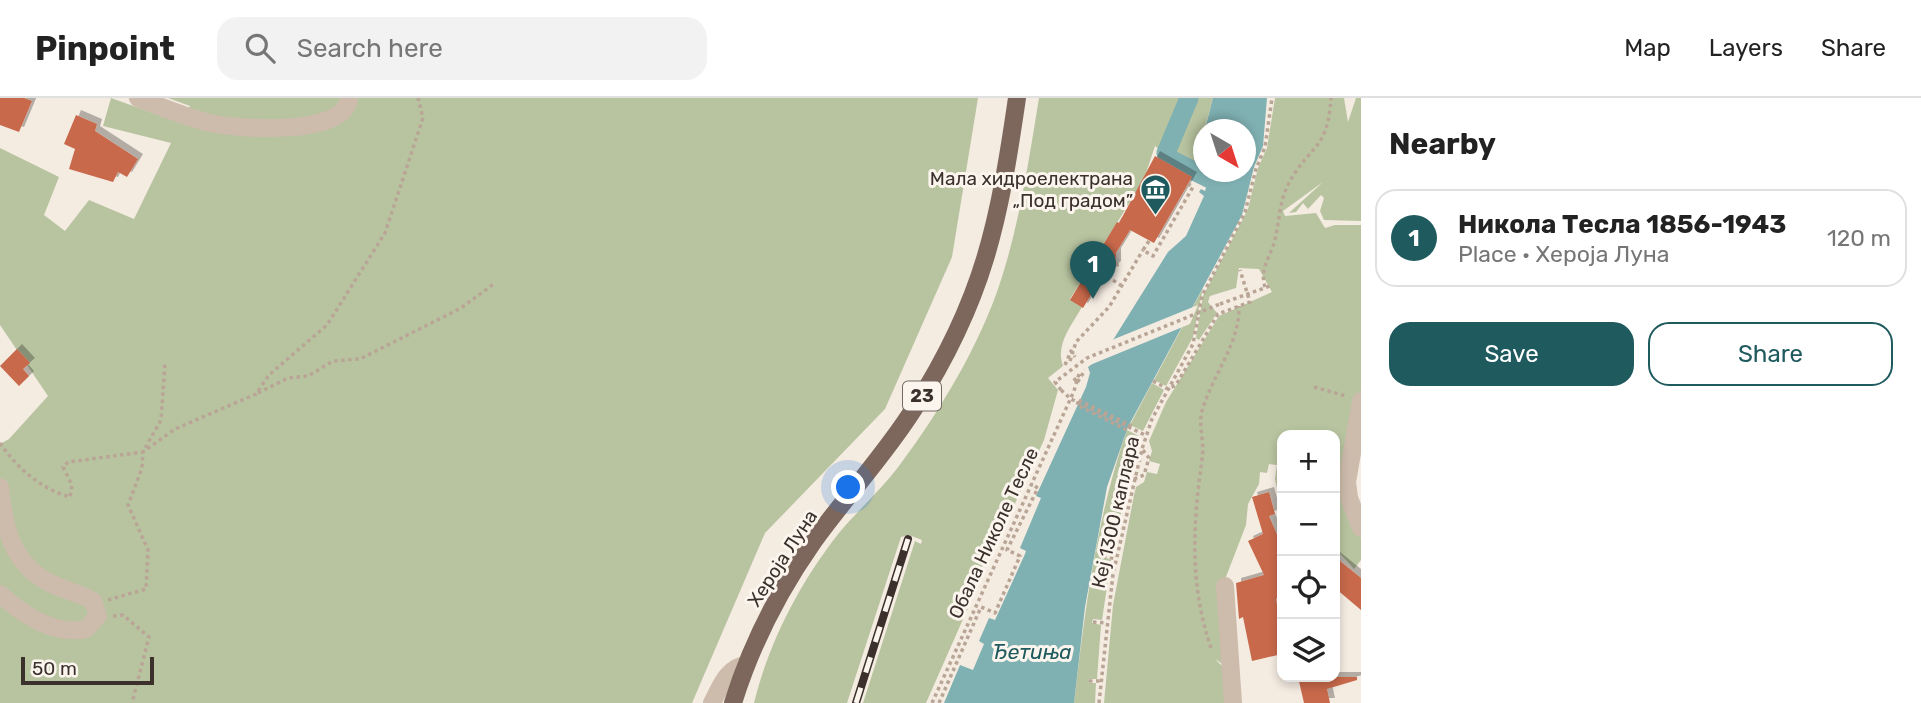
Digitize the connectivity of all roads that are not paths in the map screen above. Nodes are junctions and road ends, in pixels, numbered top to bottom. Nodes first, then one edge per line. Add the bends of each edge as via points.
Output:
1 (138, 98) edge
2 (349, 98) edge
3 (1017, 98) edge
4 (1361, 402) edge
5 (0, 487) edge
6 (1361, 528) edge
7 (1225, 586) dead end
8 (0, 594) edge
9 (746, 664) junction
10 (712, 703) edge
11 (733, 703) edge
12 (1233, 703) edge

1 - 2 street via 214,123 252,128 328,122 342,113
3 - 9 main road, Хероја Луна / 23 via 1000,208 971,305 915,407 788,580
4 - 6 street via 1347,482
5 - 8 street via 9,539 20,559 43,579 97,611 86,629 58,628 25,613
7 - 12 street
9 - 10 street via 727,676
9 - 11 main road, Хероја Луна / 23

